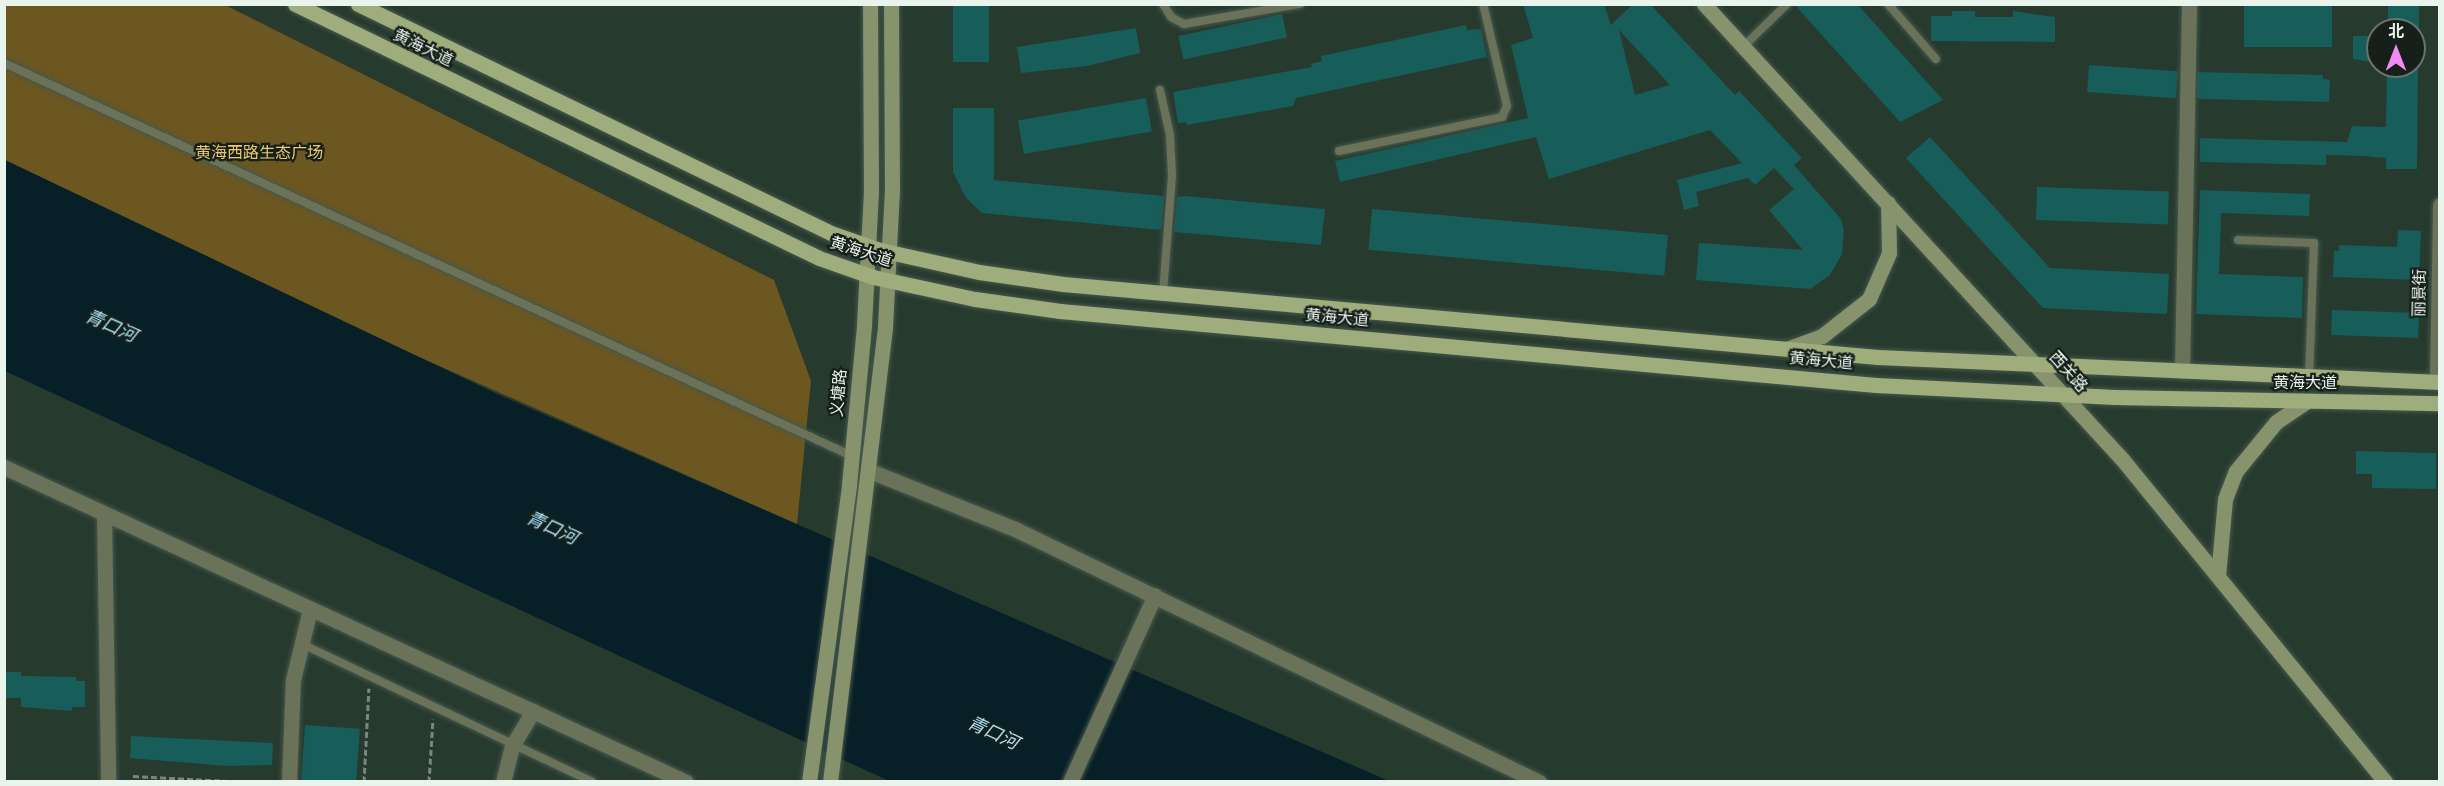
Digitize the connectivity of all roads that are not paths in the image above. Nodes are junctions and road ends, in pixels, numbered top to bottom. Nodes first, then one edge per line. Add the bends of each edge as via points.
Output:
1 (295, 4) edge
2 (358, 4) edge
3 (870, 4) edge
4 (891, 4) edge
5 (1163, 4) edge
6 (1300, 4) edge
7 (1483, 4) edge
8 (1704, 4) edge
9 (1787, 4) edge
10 (1888, 4) edge
11 (2189, 4) edge
12 (1743, 47) junction
13 (1936, 59) dead end
14 (4, 63) edge
15 (1160, 90) dead end
16 (1339, 151) dead end
17 (1888, 203) junction
18 (2439, 205) edge
19 (2238, 240) dead end
20 (868, 246) junction
21 (889, 252) junction
22 (866, 274) junction
23 (887, 280) junction
24 (1163, 292) junction
25 (1789, 348) junction
26 (2038, 366) junction
27 (2182, 371) junction
28 (2309, 379) junction
29 (2438, 382) edge
30 (2065, 395) junction
31 (2307, 401) junction
32 (2439, 403) edge
33 (852, 456) junction
34 (4, 467) edge
35 (870, 471) junction
36 (104, 514) junction
37 (2218, 576) junction
38 (1155, 595) junction
39 (310, 609) junction
40 (302, 644) junction
41 (533, 711) junction
42 (512, 746) junction
43 (108, 782) edge
44 (289, 782) edge
45 (503, 782) edge
46 (592, 782) edge
47 (686, 782) edge
48 (808, 782) edge
49 (830, 782) edge
50 (1070, 782) edge
51 (1539, 782) edge
52 (2385, 782) edge

1 - 22 main road, 黄海大道 via 689,197 819,258
2 - 20 main road, 黄海大道 via 690,167
3 - 20 main road, 义塘路
4 - 21 main road
5 - 6 lane via 1171,17 1184,24
7 - 16 lane via 1507,105 1502,117
8 - 12 main road, 西关路
9 - 12 lane
10 - 13 lane
11 - 27 street
12 - 17 main road, 西关路
14 - 33 lane
15 - 24 lane via 1170,135 1172,176
17 - 25 main road via 1889,253 1869,299 1822,336
17 - 26 main road, 西关路
18 - 29 street, 丽景街
19 - 28 lane via 2313,243
20 - 21 main road, 黄海大道
20 - 22 main road, 义塘路
21 - 23 main road
21 - 24 main road, 黄海大道 via 979,272
22 - 23 main road, 黄海大道
22 - 33 main road, 义塘路
23 - 30 main road, 黄海大道 via 1060,311 1876,385
23 - 35 main road
24 - 25 main road, 黄海大道
25 - 26 main road, 黄海大道
26 - 27 main road, 黄海大道
26 - 30 main road, 西关路
27 - 28 main road, 黄海大道
28 - 29 main road, 黄海大道
30 - 31 main road, 黄海大道
30 - 37 main road, 西关路
31 - 32 main road, 黄海大道
31 - 37 main road via 2276,422 2236,471 2222,520
33 - 48 main road, 义塘路
34 - 36 street
35 - 38 street via 1015,529
35 - 49 main road
36 - 39 street
36 - 43 street
37 - 52 main road, 西关路
38 - 50 street
38 - 51 street
39 - 40 street
39 - 41 street
40 - 42 lane
40 - 44 street via 293,680
41 - 42 street
41 - 47 street
42 - 45 street
42 - 46 lane

